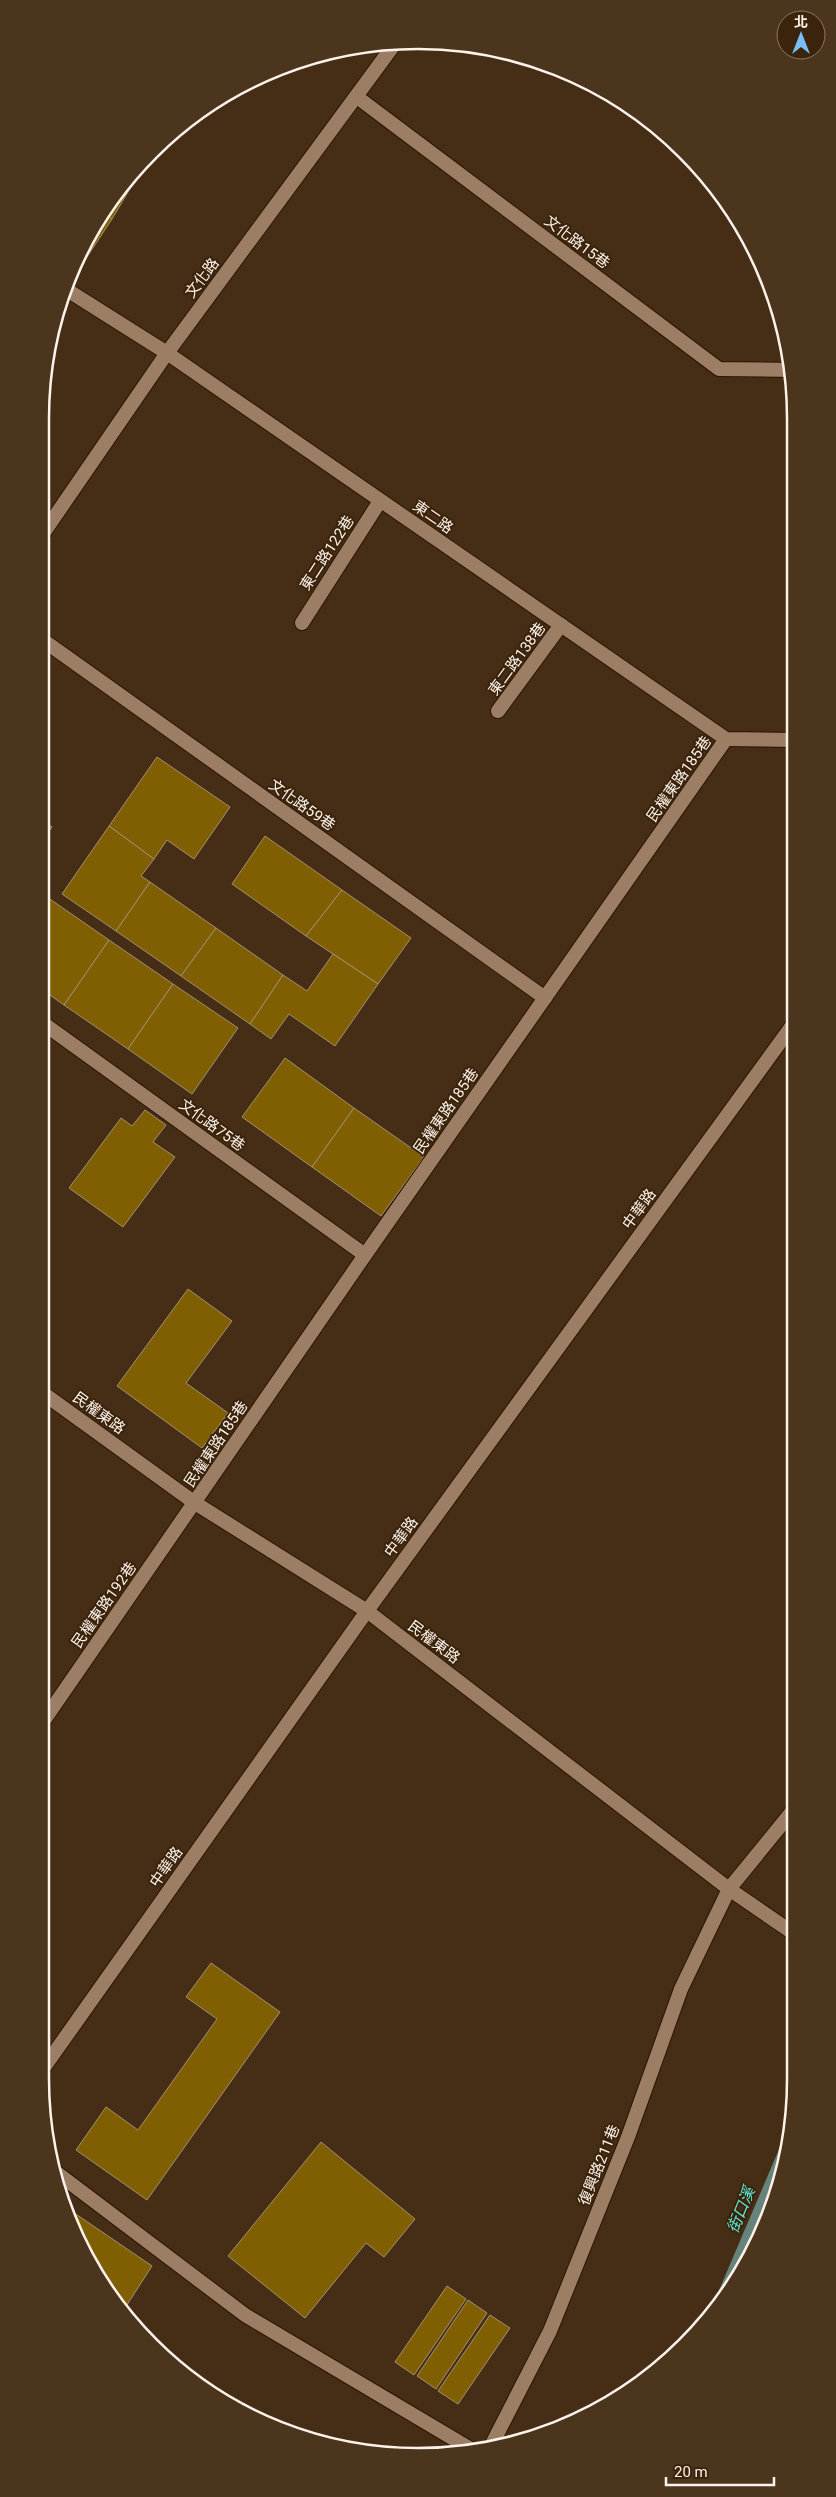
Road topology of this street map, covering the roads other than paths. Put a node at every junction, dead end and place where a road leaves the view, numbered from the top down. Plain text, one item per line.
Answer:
1 (390, 50) edge
2 (357, 97) junction
3 (71, 292) edge
4 (167, 353) junction
5 (784, 370) edge
6 (380, 501) junction
7 (49, 525) edge
8 (302, 623) dead end
9 (561, 625) junction
10 (49, 644) edge
11 (498, 711) dead end
12 (726, 739) junction
13 (787, 740) edge
14 (545, 998) junction
15 (49, 1027) edge
16 (787, 1033) edge
17 (365, 1255) junction
18 (49, 1397) edge
19 (195, 1502) junction
20 (367, 1611) junction
21 (49, 1713) edge
22 (787, 1819) edge
23 (730, 1889) junction
24 (787, 1929) edge
25 (49, 2061) edge
26 (61, 2176) edge
27 (494, 2440) edge
28 (464, 2445) edge

1 - 2 street, 文化路
2 - 4 street, 文化路
2 - 5 street, 文化路15巷
3 - 4 street, 東二路
4 - 6 street, 東二路
4 - 7 street, 文化路
6 - 8 street, 東二路122巷
6 - 9 street, 東二路
9 - 11 street, 東二路138巷
9 - 12 street, 東二路
10 - 14 street, 文化路59巷
12 - 13 street
12 - 14 street, 民權東路185巷
14 - 17 street, 民權東路185巷
15 - 17 street, 文化路75巷
16 - 20 street, 中華路
17 - 19 street, 民權東路185巷
18 - 19 street, 民權東路
19 - 20 street, 民權東路
19 - 21 street, 民權東路192巷
20 - 23 street, 民權東路
20 - 25 street, 中華路
22 - 23 street, 復興路211巷
23 - 24 street, 民權東路
23 - 27 street, 復興路211巷
26 - 28 street

